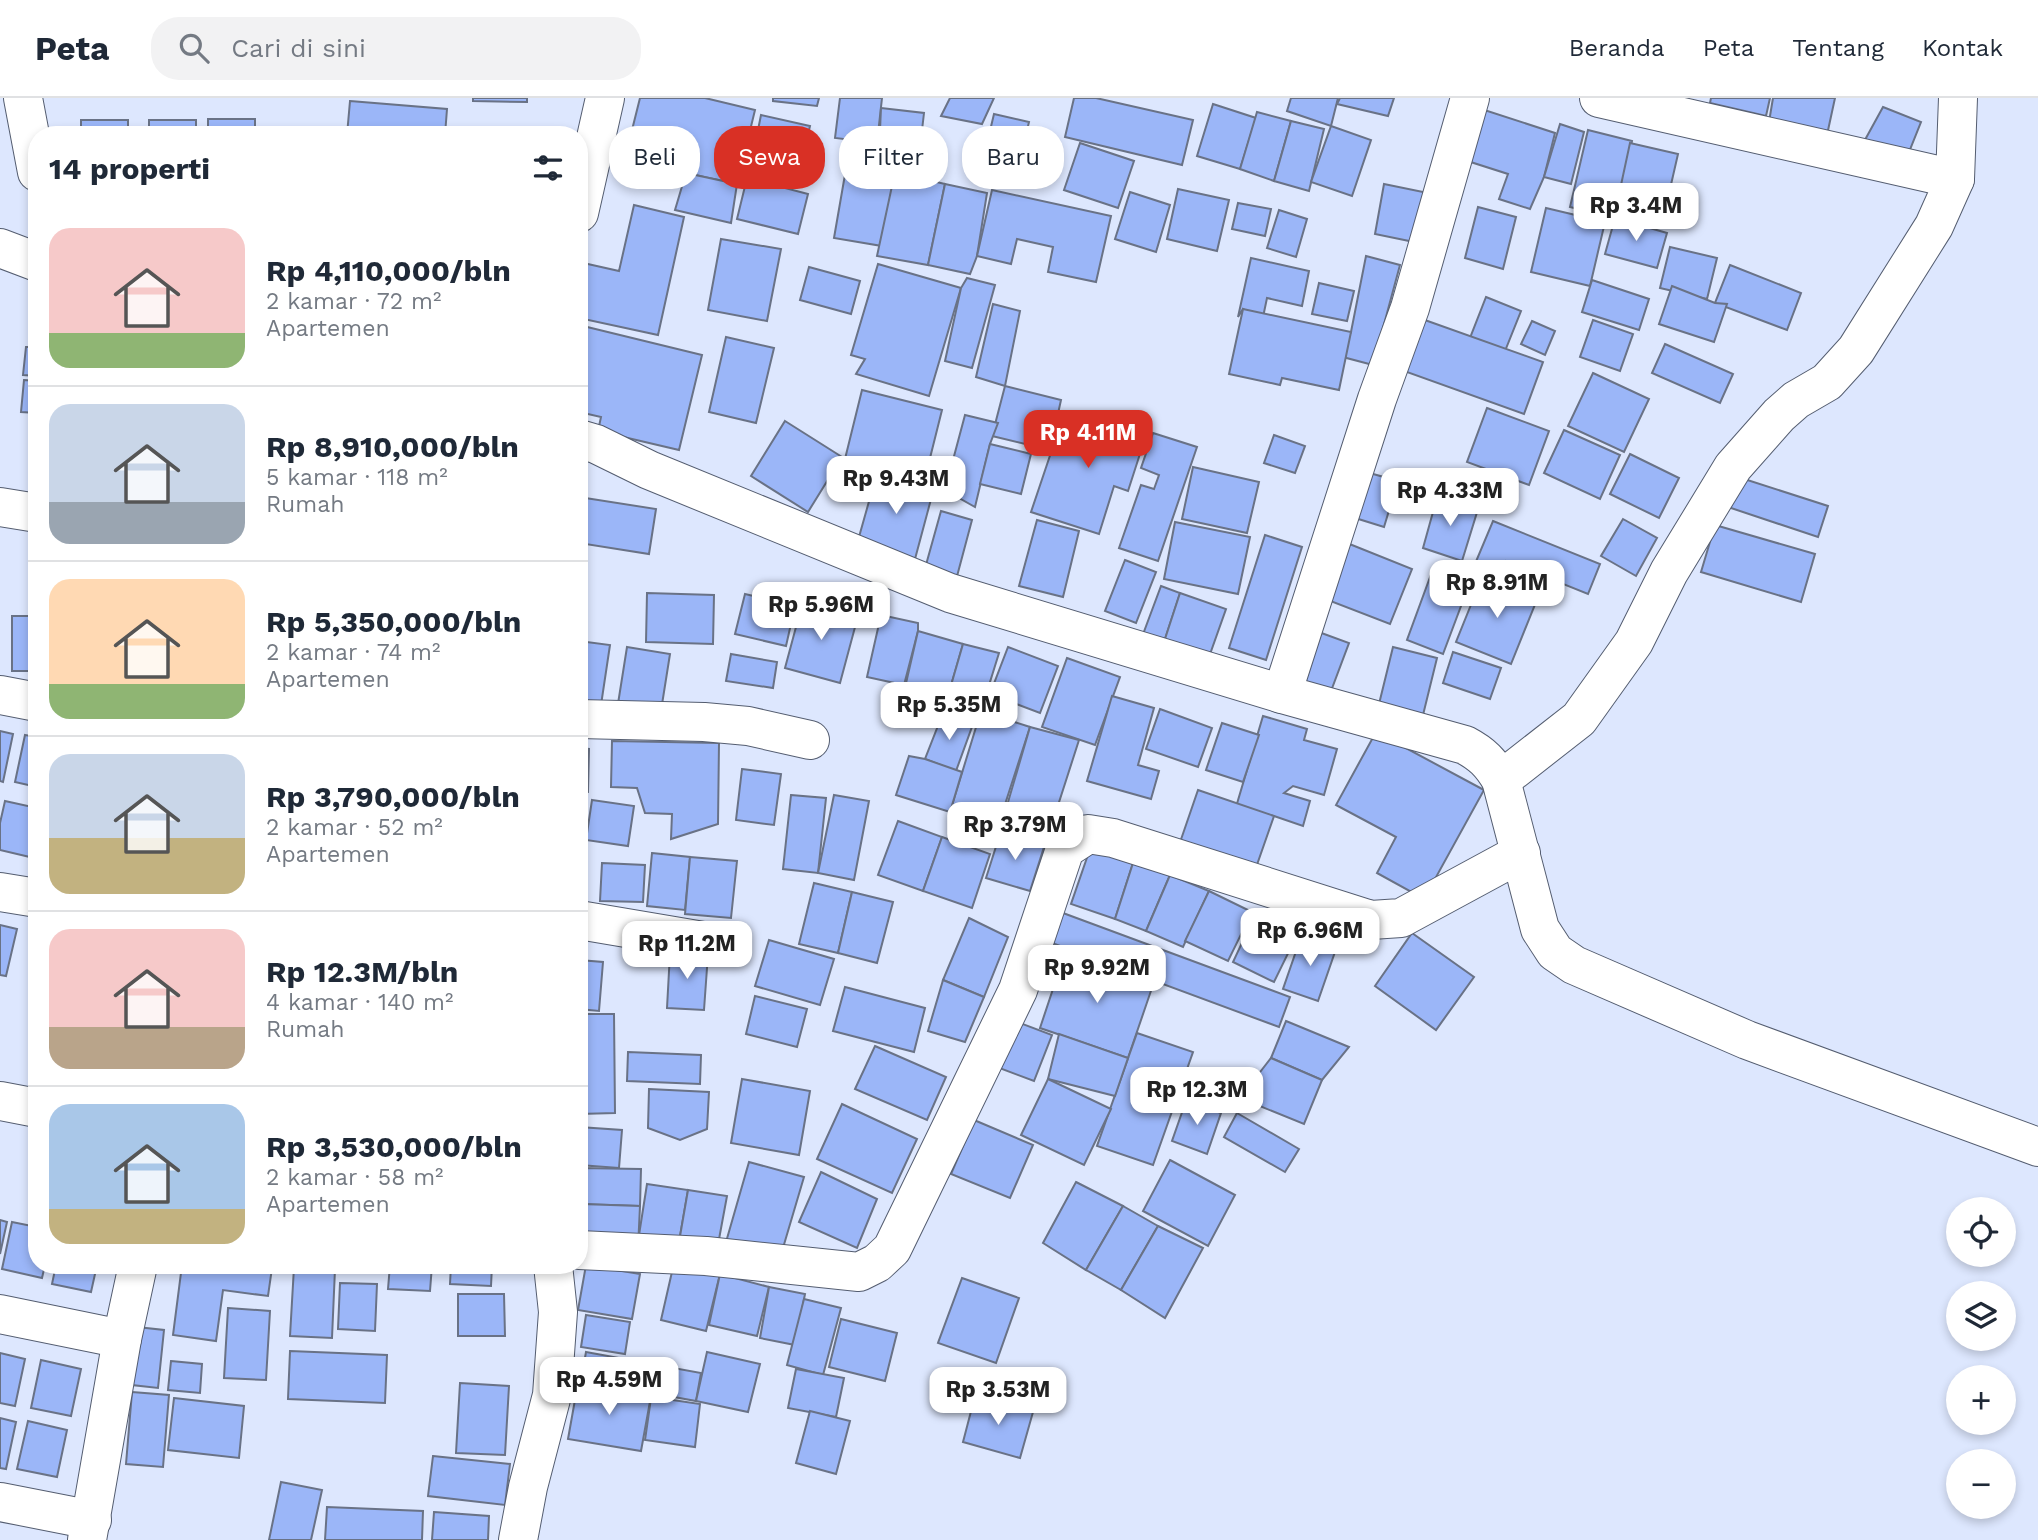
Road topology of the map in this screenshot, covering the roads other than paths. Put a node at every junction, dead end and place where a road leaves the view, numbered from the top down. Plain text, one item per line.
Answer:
1 (23, 98) edge
2 (605, 98) edge
3 (1470, 98) edge
4 (1599, 98) edge
5 (1958, 98) edge
6 (28, 126) edge
7 (588, 173) edge
8 (1955, 179) junction
9 (0, 248) edge
10 (28, 259) edge
11 (588, 442) edge
12 (0, 507) edge
13 (28, 512) edge
14 (1282, 694) junction
15 (0, 695) edge
16 (28, 700) edge
17 (588, 719) edge
18 (810, 740) dead end
19 (1501, 780) junction
20 (1521, 853) junction
21 (0, 892) edge
22 (28, 897) edge
23 (588, 922) edge
24 (715, 943) dead end
25 (0, 1101) edge
26 (28, 1106) edge
27 (2038, 1147) edge
28 (588, 1250) edge
29 (136, 1274) edge
30 (554, 1274) edge
31 (0, 1314) edge
32 (122, 1339) junction
33 (0, 1502) edge
34 (90, 1530) edge
35 (518, 1540) edge

1 - 6 street
2 - 7 street
3 - 14 street
4 - 8 street
5 - 8 street
8 - 19 street
9 - 10 street
11 - 14 street
12 - 13 street
14 - 19 street
15 - 16 street
17 - 18 street
19 - 20 street
20 - 27 street
20 - 28 street
21 - 22 street
23 - 24 street
25 - 26 street
29 - 32 street
30 - 35 street
31 - 32 street
32 - 34 street
33 - 34 street

